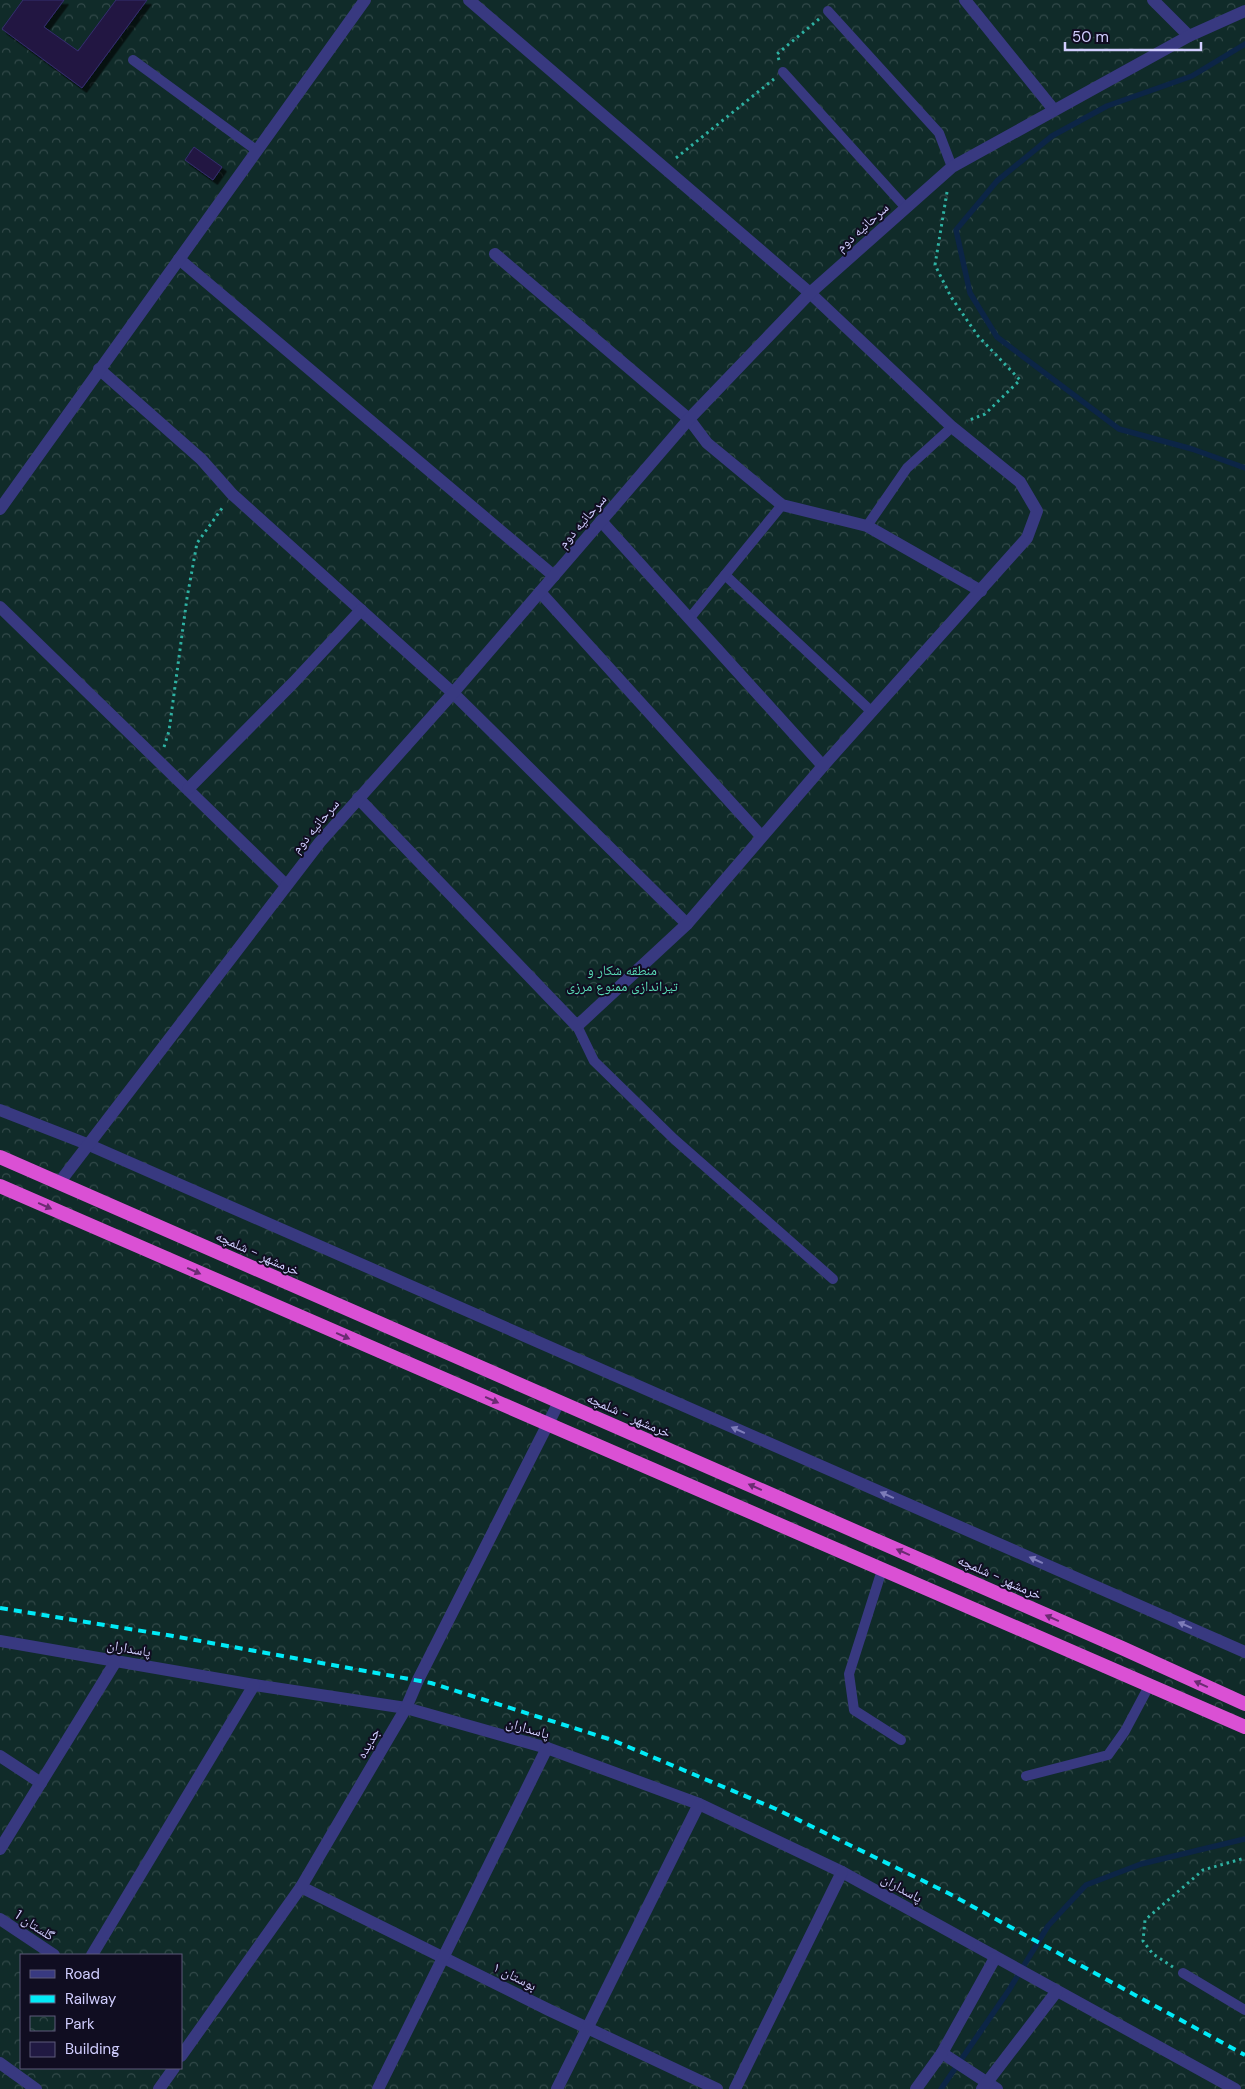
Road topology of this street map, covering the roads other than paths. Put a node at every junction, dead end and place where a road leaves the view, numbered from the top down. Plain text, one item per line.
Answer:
1 (365, 0) edge
2 (469, 0) edge
3 (965, 0) edge
4 (1153, 0) edge
5 (828, 11) road end
6 (1245, 11) edge
7 (1189, 36) junction
8 (132, 60) dead end
9 (783, 72) road end
10 (1054, 110) junction
11 (256, 150) junction
12 (952, 167) junction
13 (906, 208) junction
14 (495, 254) dead end
15 (178, 259) junction
16 (810, 293) junction
17 (99, 369) junction
18 (690, 419) junction
19 (952, 427) junction
20 (782, 505) junction
21 (0, 509) edge
22 (601, 521) junction
23 (867, 526) junction
24 (725, 575) junction
25 (554, 576) junction
26 (981, 591) junction
27 (540, 592) junction
28 (0, 607) edge
29 (361, 610) junction
30 (689, 618) junction
31 (453, 693) junction
32 (872, 712) junction
33 (823, 766) junction
34 (188, 789) junction
35 (358, 798) junction
36 (761, 836) junction
37 (286, 885) junction
38 (687, 924) junction
39 (577, 1026) junction
40 (0, 1110) edge
41 (86, 1144) junction
42 (0, 1157) edge
43 (59, 1183) junction
44 (0, 1186) edge
45 (833, 1279) dead end
46 (559, 1402) junction
47 (546, 1424) junction
48 (882, 1570) junction
49 (1, 1642) edge
50 (1245, 1652) edge
51 (116, 1661) junction
52 (254, 1685) junction
53 (1149, 1686) junction
54 (1245, 1704) edge
55 (406, 1708) junction
56 (1245, 1727) edge
57 (901, 1740) dead end
58 (546, 1748) junction
59 (0, 1756) edge
60 (1026, 1776) dead end
61 (40, 1783) junction
62 (699, 1804) junction
63 (0, 1849) edge
64 (842, 1872) junction
65 (301, 1888) junction
66 (0, 1919) edge
67 (52, 1954) edge
68 (93, 1954) edge
69 (444, 1956) junction
70 (995, 1958) junction
71 (1184, 1973) road end
72 (1057, 1991) junction
73 (1245, 2010) edge
74 (586, 2028) junction
75 (186, 2039) edge
76 (182, 2053) edge
77 (946, 2055) junction
78 (0, 2063) edge
79 (173, 2069) edge
80 (989, 2087) edge
81 (36, 2089) edge
82 (159, 2089) edge
83 (378, 2089) edge
84 (557, 2089) edge
85 (717, 2089) edge
86 (735, 2089) edge
87 (916, 2089) edge
88 (1235, 2089) edge

1 - 11 street
2 - 16 street
3 - 10 street
4 - 7 street
5 - 12 lane
6 - 7 street, سرحانیه دوم
7 - 10 street, سرحانیه دوم
8 - 11 lane
9 - 13 lane
10 - 12 street, سرحانیه دوم
11 - 15 street
12 - 13 street, سرحانیه دوم
13 - 16 street, سرحانیه دوم
14 - 18 street
15 - 17 street
15 - 25 street
16 - 18 street, سرحانیه دوم
16 - 19 street
17 - 21 street
17 - 29 street
18 - 20 street
18 - 22 street, سرحانیه دوم
19 - 23 lane
19 - 26 street
20 - 23 street
20 - 24 lane
22 - 25 street, سرحانیه دوم
22 - 30 street
23 - 26 street
24 - 30 lane
24 - 32 lane
25 - 27 street, سرحانیه دوم
26 - 32 street
27 - 31 street, سرحانیه دوم
27 - 36 street
28 - 34 street
29 - 31 street
29 - 34 street
30 - 33 street
31 - 35 street, سرحانیه دوم
31 - 38 street
32 - 33 street
33 - 36 street
34 - 37 street
35 - 37 street, سرحانیه دوم
35 - 39 street
36 - 38 street
37 - 41 street, سرحانیه دوم
38 - 39 street
39 - 45 lane
40 - 41 street
41 - 43 street, سرحانیه دوم
50 -> 41 street
42 - 43 highway, خرمشهر - شلمچه
43 - 46 highway, خرمشهر - شلمچه
44 -> 47 highway
46 - 47 street, جدیده
54 -> 46 highway, خرمشهر - شلمچه
47 - 48 highway
47 - 55 street, جدیده
48 - 53 highway
48 - 57 lane
49 - 51 street, پاسداران
51 - 52 street, پاسداران
51 - 61 street
52 - 55 street, پاسداران
52 - 68 street
53 - 56 highway
53 - 60 lane
55 - 58 street, پاسداران
55 - 65 street, جدیده
58 - 62 street, پاسداران
58 - 69 street
59 - 61 street
61 - 63 street
62 - 64 street, پاسداران
62 - 74 street
64 - 70 street, پاسداران
64 - 86 street
65 - 69 street, بوستان ۱
65 - 75 street, جدیده
66 - 67 street, گلستان 1
69 - 74 street, بوستان ۱
69 - 83 street
70 - 72 street, پاسداران
70 - 77 street
71 - 73 lane
72 - 80 street
72 - 88 street, پاسداران
74 - 84 street
74 - 85 street, بوستان ۱
75 - 76 street, جدیده
77 - 80 street
77 - 87 street
78 - 81 street
79 - 82 street

